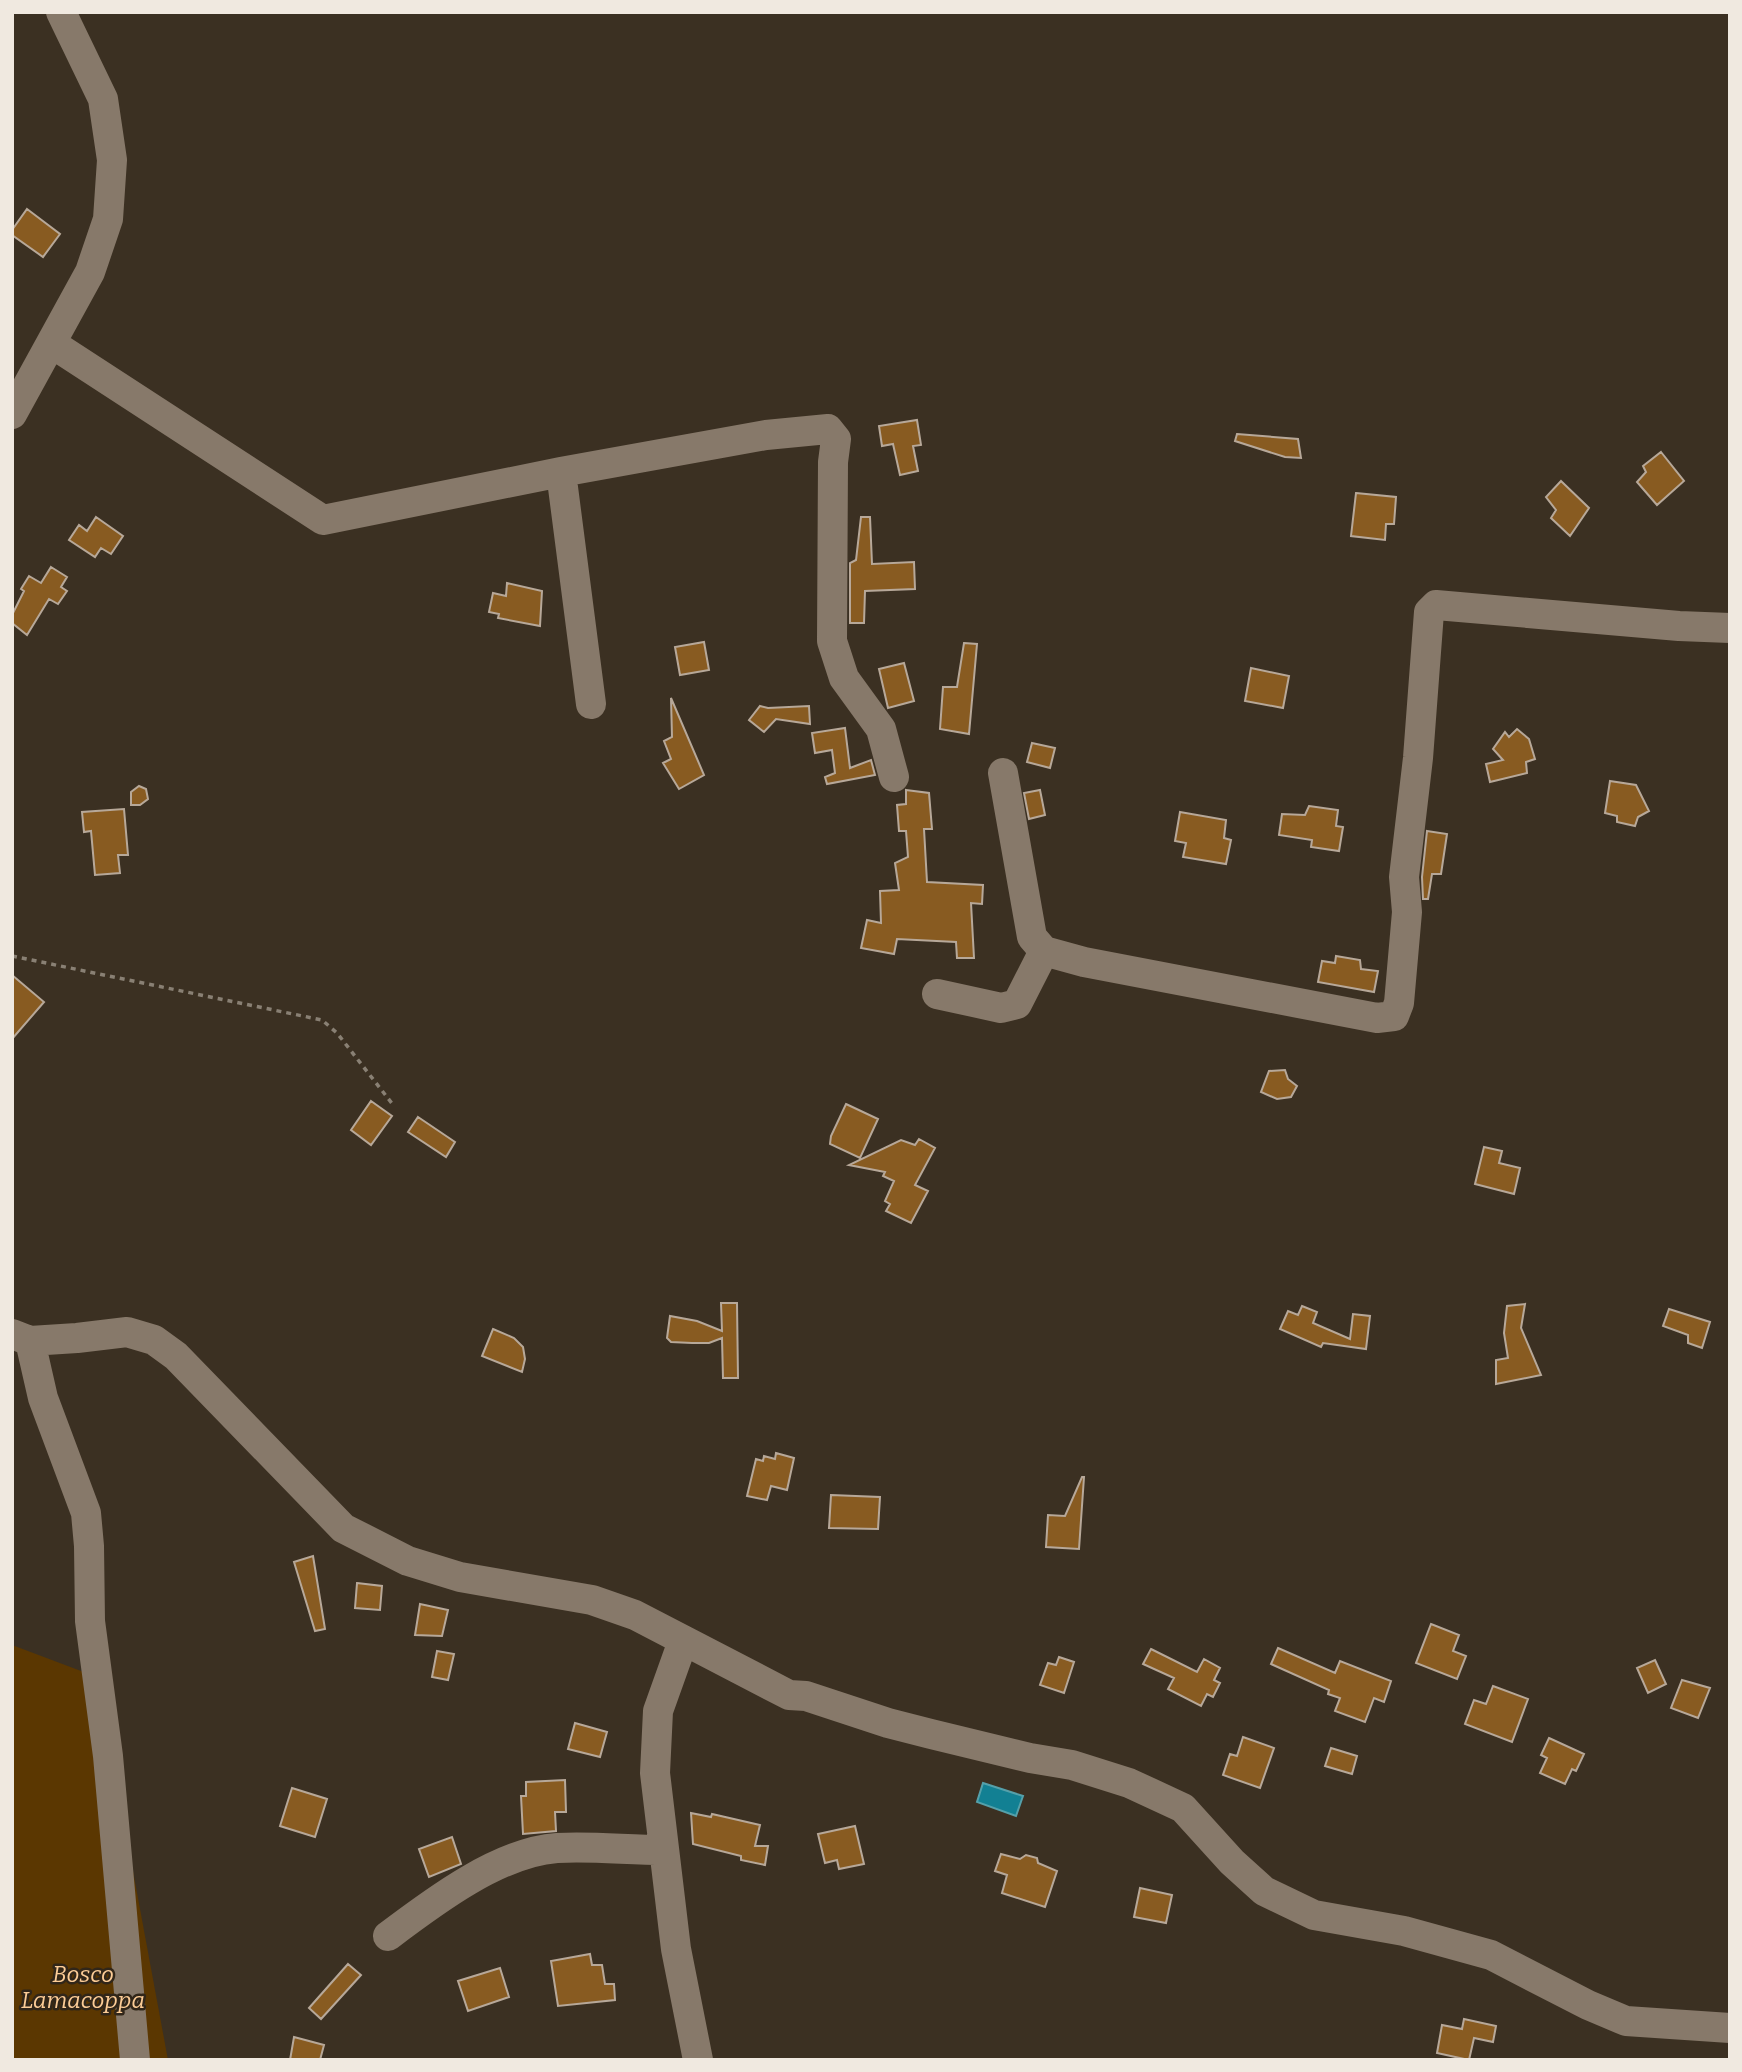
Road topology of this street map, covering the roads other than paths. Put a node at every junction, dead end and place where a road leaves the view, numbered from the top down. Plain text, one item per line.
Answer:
1 (61, 12) edge
2 (51, 343) junction
3 (12, 414) edge
4 (561, 472) junction
5 (1730, 628) edge
6 (591, 704) dead end
7 (1003, 773) dead end
8 (894, 777) dead end
9 (1044, 951) junction
10 (937, 994) dead end
11 (21, 1338) edge
12 (683, 1641) junction
13 (664, 1850) junction
14 (388, 1936) dead end
15 (1730, 2028) edge
16 (135, 2060) edge
17 (698, 2060) edge

1 - 2 street
2 - 3 street
2 - 4 street
4 - 6 street
4 - 8 street
5 - 9 street
7 - 9 street
9 - 10 street
11 - 12 street
11 - 16 street
12 - 13 street
12 - 15 street
13 - 14 street
13 - 17 street

